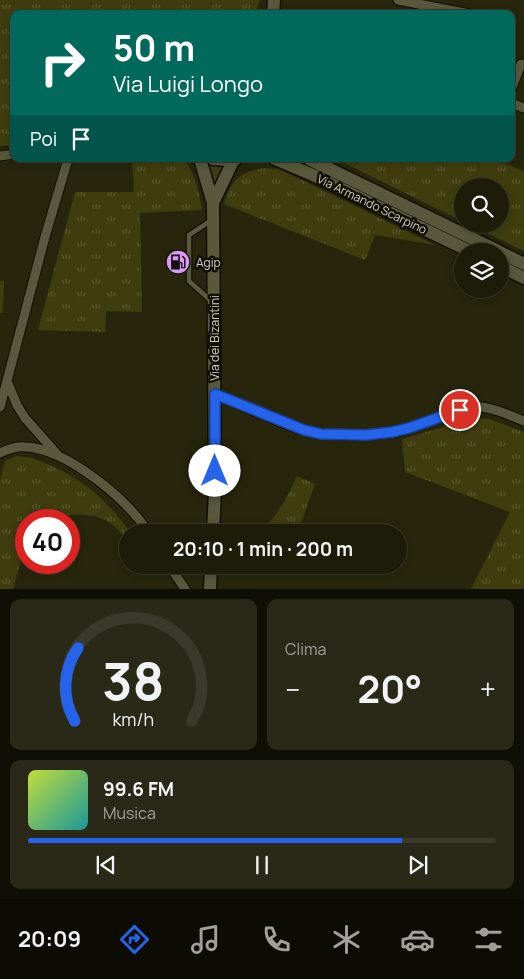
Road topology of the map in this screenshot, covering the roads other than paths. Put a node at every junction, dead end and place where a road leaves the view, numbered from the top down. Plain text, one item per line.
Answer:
1 (398, 0) edge
2 (449, 10) edge
3 (521, 64) dead end
4 (515, 80) edge
5 (67, 162) edge
6 (201, 162) edge
7 (234, 162) edge
8 (282, 162) edge
9 (315, 162) edge
10 (214, 203) junction
11 (213, 220) junction
12 (481, 243) edge
13 (454, 244) edge
14 (509, 257) edge
15 (524, 264) edge
16 (509, 270) edge
17 (524, 278) edge
18 (214, 303) junction
19 (7, 381) junction
20 (215, 394) junction
21 (0, 403) edge
22 (524, 421) edge
23 (0, 453) edge
24 (57, 454) junction
25 (143, 524) edge
26 (213, 524) edge
27 (175, 574) edge
28 (210, 574) edge
29 (184, 587) edge
30 (209, 589) edge

1 - 2 street
3 - 4 street
5 - 19 street
6 - 10 street, Via dei Bizantini
7 - 10 street, Via dei Bizantini
8 - 13 street, Via Armando Scarpino
9 - 12 street, Via Armando Scarpino
10 - 11 street, Via dei Bizantini
11 - 18 street, Via dei Bizantini
11 - 18 lane
14 - 15 street, Via Armando Scarpino
16 - 17 street
18 - 20 street, Via dei Bizantini
19 - 21 street
19 - 24 street
20 - 22 street
20 - 26 street, Via dei Bizantini
23 - 24 street
24 - 25 street
27 - 29 street
28 - 30 street

